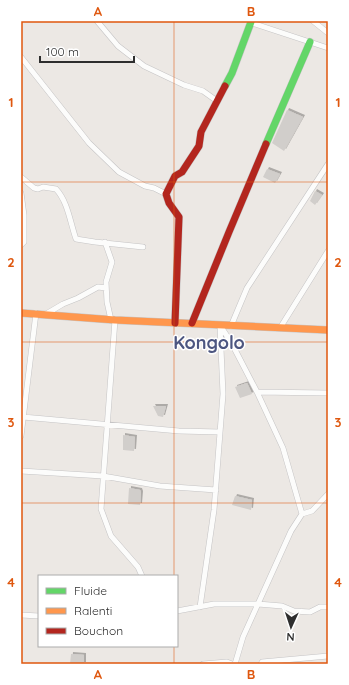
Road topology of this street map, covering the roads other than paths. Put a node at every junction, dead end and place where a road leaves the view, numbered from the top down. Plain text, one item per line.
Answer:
1 (97, 21) edge
2 (313, 21) edge
3 (249, 22) edge
4 (328, 32) edge
5 (310, 42) junction
6 (328, 48) edge
7 (21, 57) edge
8 (217, 100) junction
9 (328, 164) edge
10 (21, 177) edge
11 (21, 192) edge
12 (166, 194) junction
13 (105, 242) junction
14 (21, 245) edge
15 (143, 247) dead end
16 (328, 251) edge
17 (106, 288) junction
18 (21, 313) edge
19 (36, 313) junction
20 (46, 314) junction
21 (113, 320) junction
22 (175, 323) junction
23 (192, 324) junction
24 (220, 326) junction
25 (231, 326) junction
26 (280, 328) junction
27 (327, 329) edge
28 (257, 392) junction
29 (328, 393) edge
30 (23, 417) junction
31 (107, 424) junction
32 (220, 432) junction
33 (21, 436) edge
34 (21, 471) edge
35 (103, 476) junction
36 (216, 490) junction
37 (328, 494) edge
38 (302, 514) junction
39 (142, 575) edge
40 (258, 604) junction
41 (200, 607) junction
42 (328, 607) edge
43 (178, 611) edge
44 (21, 615) edge
45 (38, 616) edge
46 (328, 656) edge
47 (204, 664) edge
48 (232, 664) edge
49 (235, 664) edge
50 (262, 664) edge

1 - 8 street
2 - 4 street
3 - 5 street
3 - 8 street
5 - 6 street
5 - 23 street
7 - 12 street
8 - 12 street
9 - 25 street
10 - 13 street
11 - 14 street
12 - 22 street
13 - 15 street
13 - 17 street
16 - 26 street
17 - 20 street
17 - 21 street
18 - 19 street
19 - 20 street
19 - 30 street
20 - 21 street
21 - 22 street
21 - 31 street
22 - 23 street
23 - 24 street
24 - 25 street
24 - 28 street
24 - 32 street
25 - 26 street
26 - 27 street
28 - 29 street
28 - 38 street
30 - 31 street
30 - 33 street
31 - 32 street
31 - 35 street
32 - 36 street
34 - 35 street
35 - 36 street
35 - 39 street
36 - 41 street
37 - 38 street
38 - 40 street
40 - 41 street
40 - 42 street
40 - 49 street
41 - 43 street
44 - 45 street
46 - 50 street
47 - 48 street

